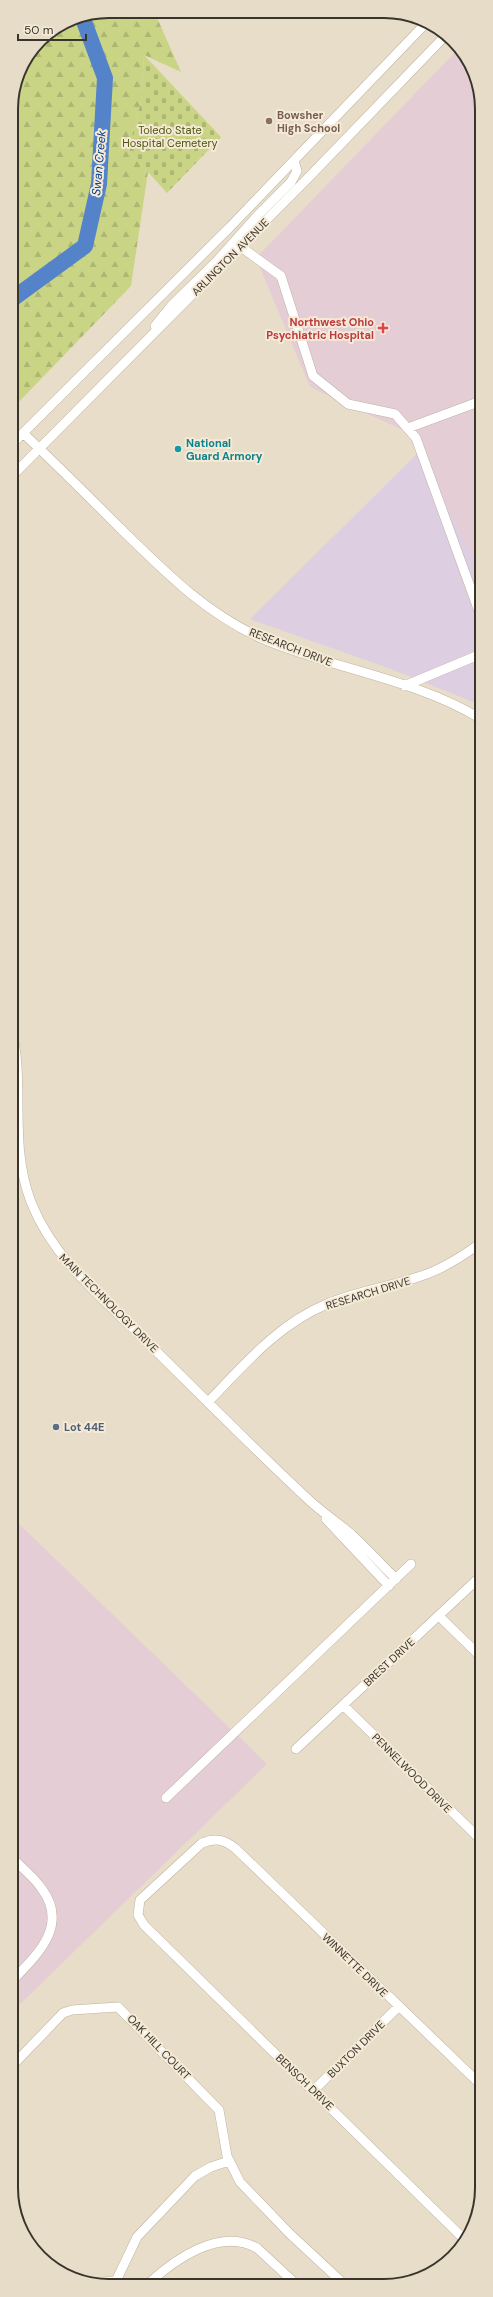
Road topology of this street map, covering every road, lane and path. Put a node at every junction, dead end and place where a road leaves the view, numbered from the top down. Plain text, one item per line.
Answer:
1 (423, 27) edge
2 (442, 39) edge
3 (294, 161) junction
4 (241, 247) junction
5 (129, 359) junction
6 (475, 403) edge
7 (408, 428) junction
8 (23, 432) junction
9 (18, 437) edge
10 (39, 448) junction
11 (18, 470) edge
12 (475, 600) edge
13 (475, 656) edge
14 (404, 686) junction
15 (475, 715) edge
16 (18, 1144) edge
17 (475, 1247) edge
18 (208, 1402) junction
19 (411, 1564) dead end
20 (393, 1582) junction
21 (475, 1582) edge
22 (439, 1616) junction
23 (475, 1651) edge
24 (343, 1704) junction
25 (296, 1749) dead end
26 (166, 1798) dead end
27 (475, 1834) edge
28 (18, 1864) edge
29 (144, 1925) joint
30 (18, 1974) edge
31 (398, 2007) junction
32 (18, 2060) edge
33 (475, 2079) edge
34 (313, 2091) junction
35 (229, 2161) junction
36 (461, 2236) edge
37 (119, 2279) edge
38 (155, 2279) edge
39 (291, 2279) edge
40 (338, 2279) edge

1 - 3 street, ARLINGTON AVENUE
2 - 4 street, ARLINGTON AVENUE
3 - 5 street
3 - 8 street, ARLINGTON AVENUE
4 - 5 street, ARLINGTON AVENUE
4 - 7 street
5 - 10 street, ARLINGTON AVENUE
6 - 7 street
7 - 12 street
8 - 9 street, ARLINGTON AVENUE
8 - 10 street, RESEARCH DRIVE
10 - 11 street, ARLINGTON AVENUE
10 - 14 street, RESEARCH DRIVE
13 - 14 street
14 - 15 street, RESEARCH DRIVE
16 - 18 street, MAIN TECHNOLOGY DRIVE
17 - 18 street, RESEARCH DRIVE
18 - 20 street, MAIN TECHNOLOGY DRIVE
19 - 20 street
20 - 26 street
21 - 22 street, BREST DRIVE
22 - 23 street
22 - 24 street, BREST DRIVE
24 - 25 street, BREST DRIVE
24 - 27 street, PENNELWOOD DRIVE
28 - 30 street
29 - 31 street, WINNETTE DRIVE
29 - 34 street, BENSCH DRIVE
31 - 33 street, WINNETTE DRIVE
31 - 34 street, BUXTON DRIVE
32 - 35 street, OAK HILL COURT
34 - 36 street, BENSCH DRIVE
35 - 37 street
35 - 40 street, OAK HILL COURT
38 - 39 street

